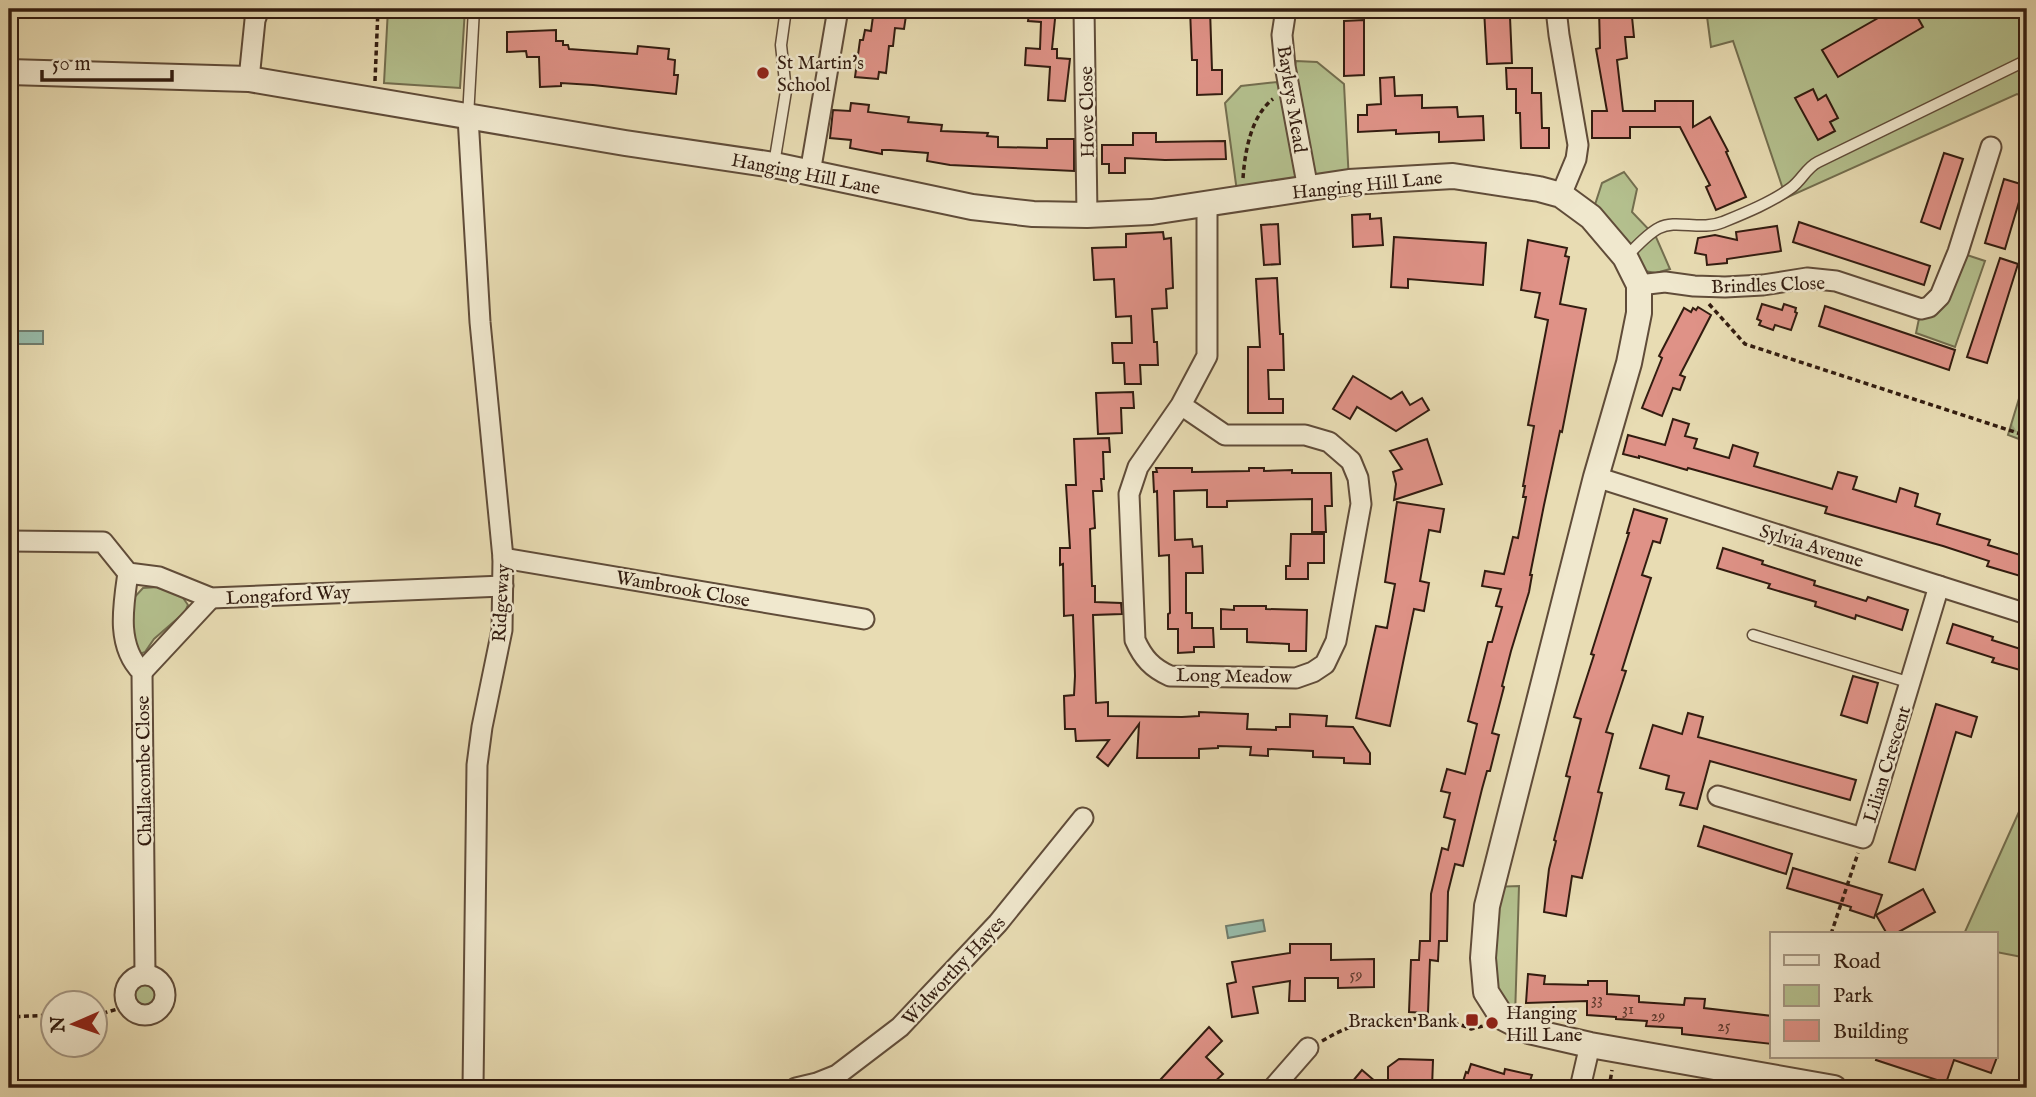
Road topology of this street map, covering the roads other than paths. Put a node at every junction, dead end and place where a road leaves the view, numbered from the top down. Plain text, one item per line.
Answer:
1 (259, 9) edge
2 (474, 9) edge
3 (786, 9) edge
4 (838, 9) edge
5 (1084, 9) edge
6 (1286, 9) edge
7 (1556, 9) edge
8 (2027, 60) edge
9 (9, 72) edge
10 (249, 79) junction
11 (468, 117) junction
12 (1991, 147) dead end
13 (774, 165) junction
14 (810, 173) junction
15 (1308, 189) junction
16 (1561, 195) junction
17 (1207, 204) junction
18 (1087, 215) junction
19 (1626, 257) junction
20 (1639, 285) junction
21 (1181, 405) junction
22 (1596, 477) junction
23 (9, 541) edge
24 (503, 558) junction
25 (128, 573) junction
26 (503, 586) junction
27 (1939, 586) junction
28 (211, 598) junction
29 (2027, 614) edge
30 (864, 619) dead end
31 (1753, 635) dead end
32 (142, 672) junction
33 (1911, 683) junction
34 (1718, 796) dead end
35 (1083, 818) dead end
36 (145, 974) junction
37 (1590, 1045) junction
38 (1308, 1048) road end
39 (473, 1088) edge
40 (796, 1088) edge
41 (1273, 1088) edge
42 (1580, 1088) edge
43 (1834, 1088) edge

1 - 10 street
2 - 11 lane
3 - 13 lane
4 - 14 street
5 - 18 street, Hove Close
6 - 15 street, Bayleys Mead
7 - 16 street
8 - 19 lane
9 - 10 street, Hanging Hill Lane
10 - 11 street, Hanging Hill Lane
11 - 13 street, Hanging Hill Lane
11 - 24 street, Ridgeway
12 - 20 street, Brindles Close
13 - 14 street, Hanging Hill Lane
14 - 18 street, Hanging Hill Lane
15 - 16 street, Hanging Hill Lane
15 - 17 street, Hanging Hill Lane
16 - 19 street, Hanging Hill Lane
17 - 18 street, Hanging Hill Lane
17 - 21 street, Long Meadow
19 - 20 street, Hanging Hill Lane
20 - 22 street, Hanging Hill Lane
21 - 21 street, Long Meadow
22 - 27 street, Sylvia Avenue
22 - 37 street, Hanging Hill Lane
23 - 25 street
24 - 26 street, Ridgeway
24 - 30 street, Wambrook Close
25 - 28 street, Longaford Way
25 - 32 street, Challacombe Close
26 - 28 street, Longaford Way
26 - 39 street, Ridgeway
27 - 29 street, Sylvia Avenue
27 - 33 street, Lilian Crescent
28 - 32 street
31 - 33 lane
32 - 36 street, Challacombe Close
33 - 34 street, Lilian Crescent
35 - 40 street, Widworthy Hayes
36 - 36 street
37 - 42 street
37 - 43 street
38 - 41 street

